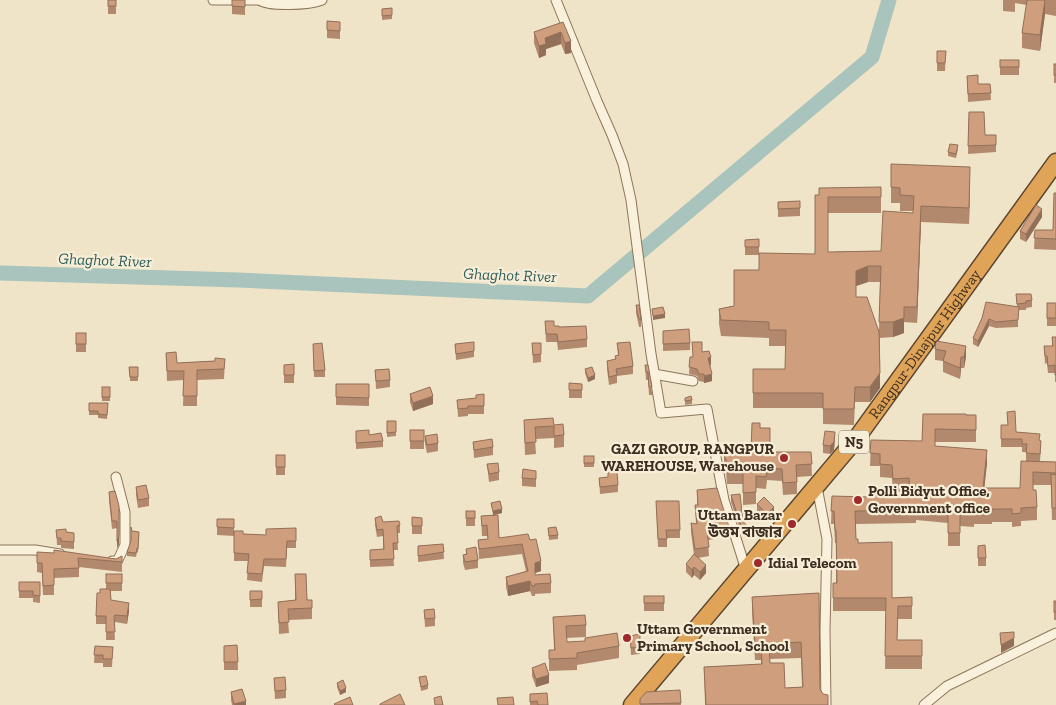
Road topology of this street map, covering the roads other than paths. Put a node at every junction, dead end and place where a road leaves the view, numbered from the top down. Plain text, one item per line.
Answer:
1 (213, 0) edge
2 (259, 0) edge
3 (322, 0) edge
4 (556, 0) edge
5 (1056, 162) edge
6 (654, 374) junction
7 (693, 381) dead end
8 (116, 477) dead end
9 (816, 487) junction
10 (0, 550) edge
11 (71, 555) edge
12 (99, 559) edge
13 (746, 571) junction
14 (1056, 633) edge
15 (632, 705) edge
16 (826, 705) edge
17 (924, 705) edge

1 - 2 street
2 - 3 street
4 - 6 street
5 - 9 highway, Rangpur-Dinajpur Highway / N5
6 - 7 street
6 - 13 street
8 - 12 street
9 - 13 highway, Rangpur-Dinajpur Highway / N5
9 - 16 street
10 - 11 street
13 - 15 highway, Rangpur-Dinajpur Highway / N5
14 - 17 street

